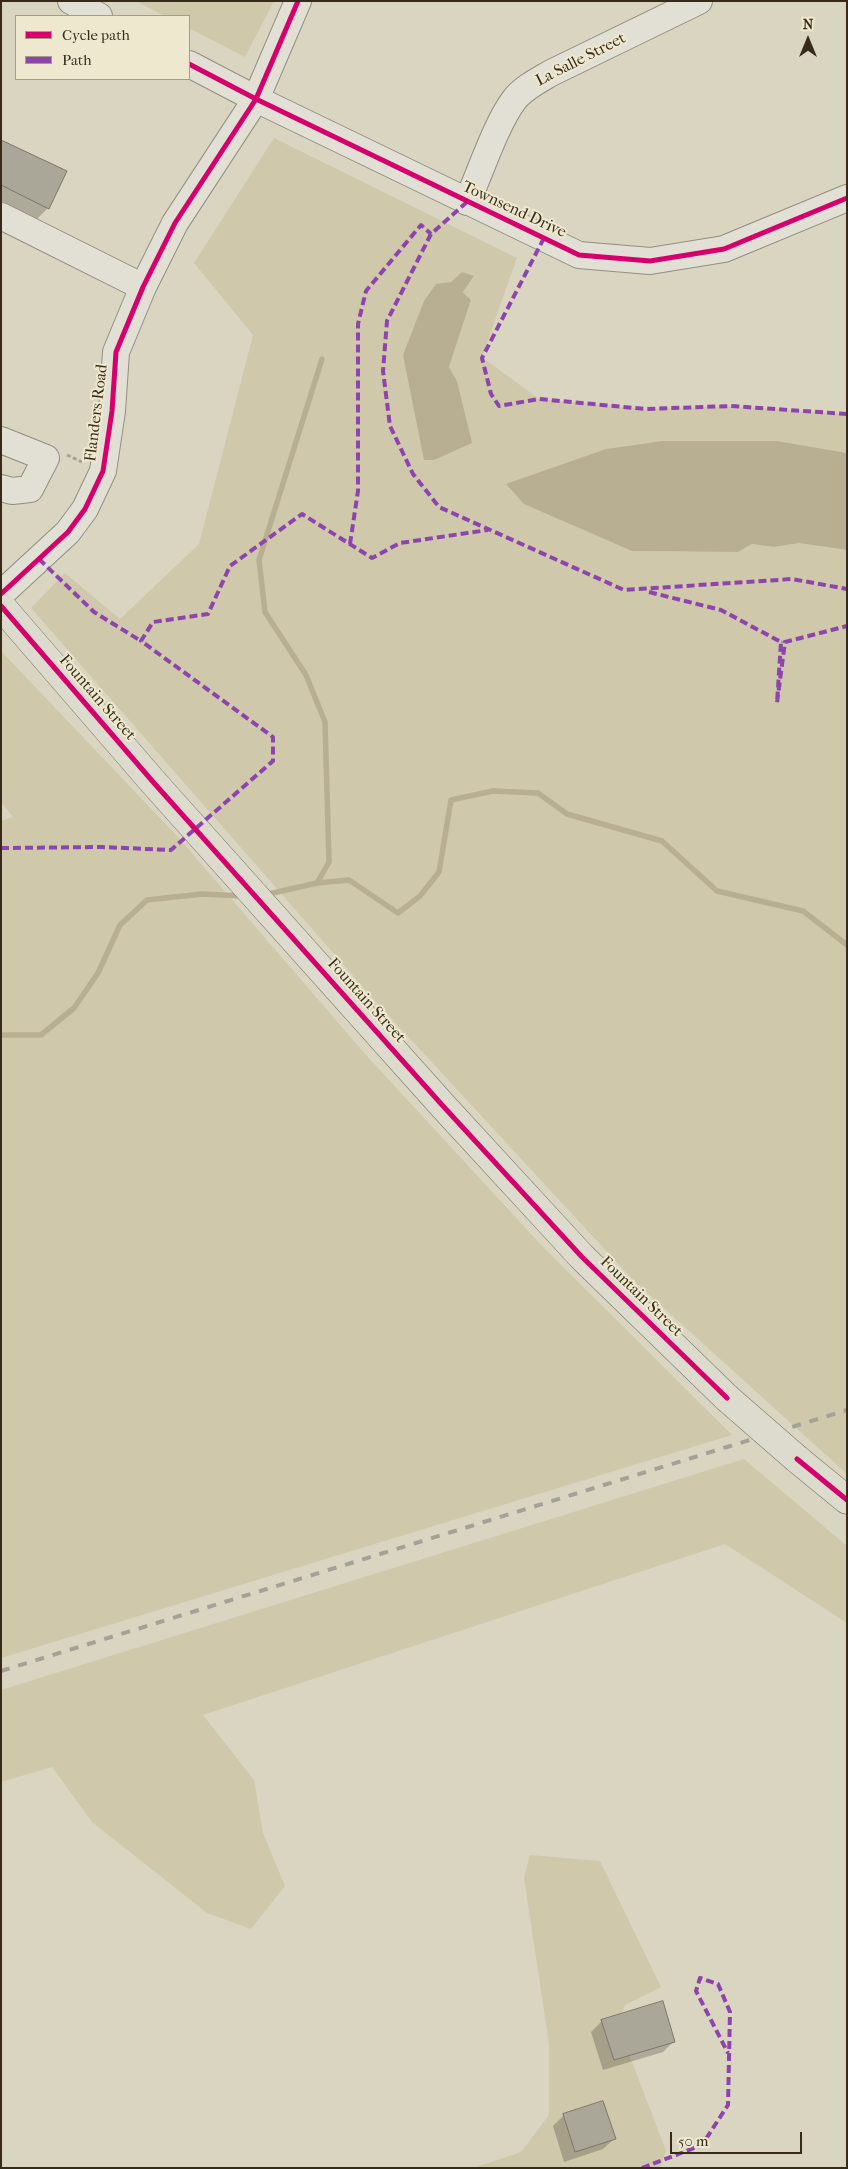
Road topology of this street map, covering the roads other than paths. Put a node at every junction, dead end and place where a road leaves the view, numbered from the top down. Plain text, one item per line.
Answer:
1 (70, 1) edge
2 (298, 1) edge
3 (699, 1) edge
4 (97, 15) edge
5 (190, 65) edge
6 (256, 99) junction
7 (847, 198) edge
8 (467, 202) junction
9 (1, 216) edge
10 (143, 287) junction
11 (2, 442) edge
12 (1, 488) edge
13 (1, 594) edge
14 (1, 606) edge
15 (847, 1500) edge

1 - 4 street
2 - 6 street, Flanders Road
3 - 8 street, La Salle Street
5 - 6 street, Townsend Drive
6 - 8 street, Townsend Drive
6 - 10 street, Flanders Road
7 - 8 street, Townsend Drive
9 - 10 street
10 - 13 street, Flanders Road
11 - 12 street
14 - 15 main road, Fountain Street, bridge

